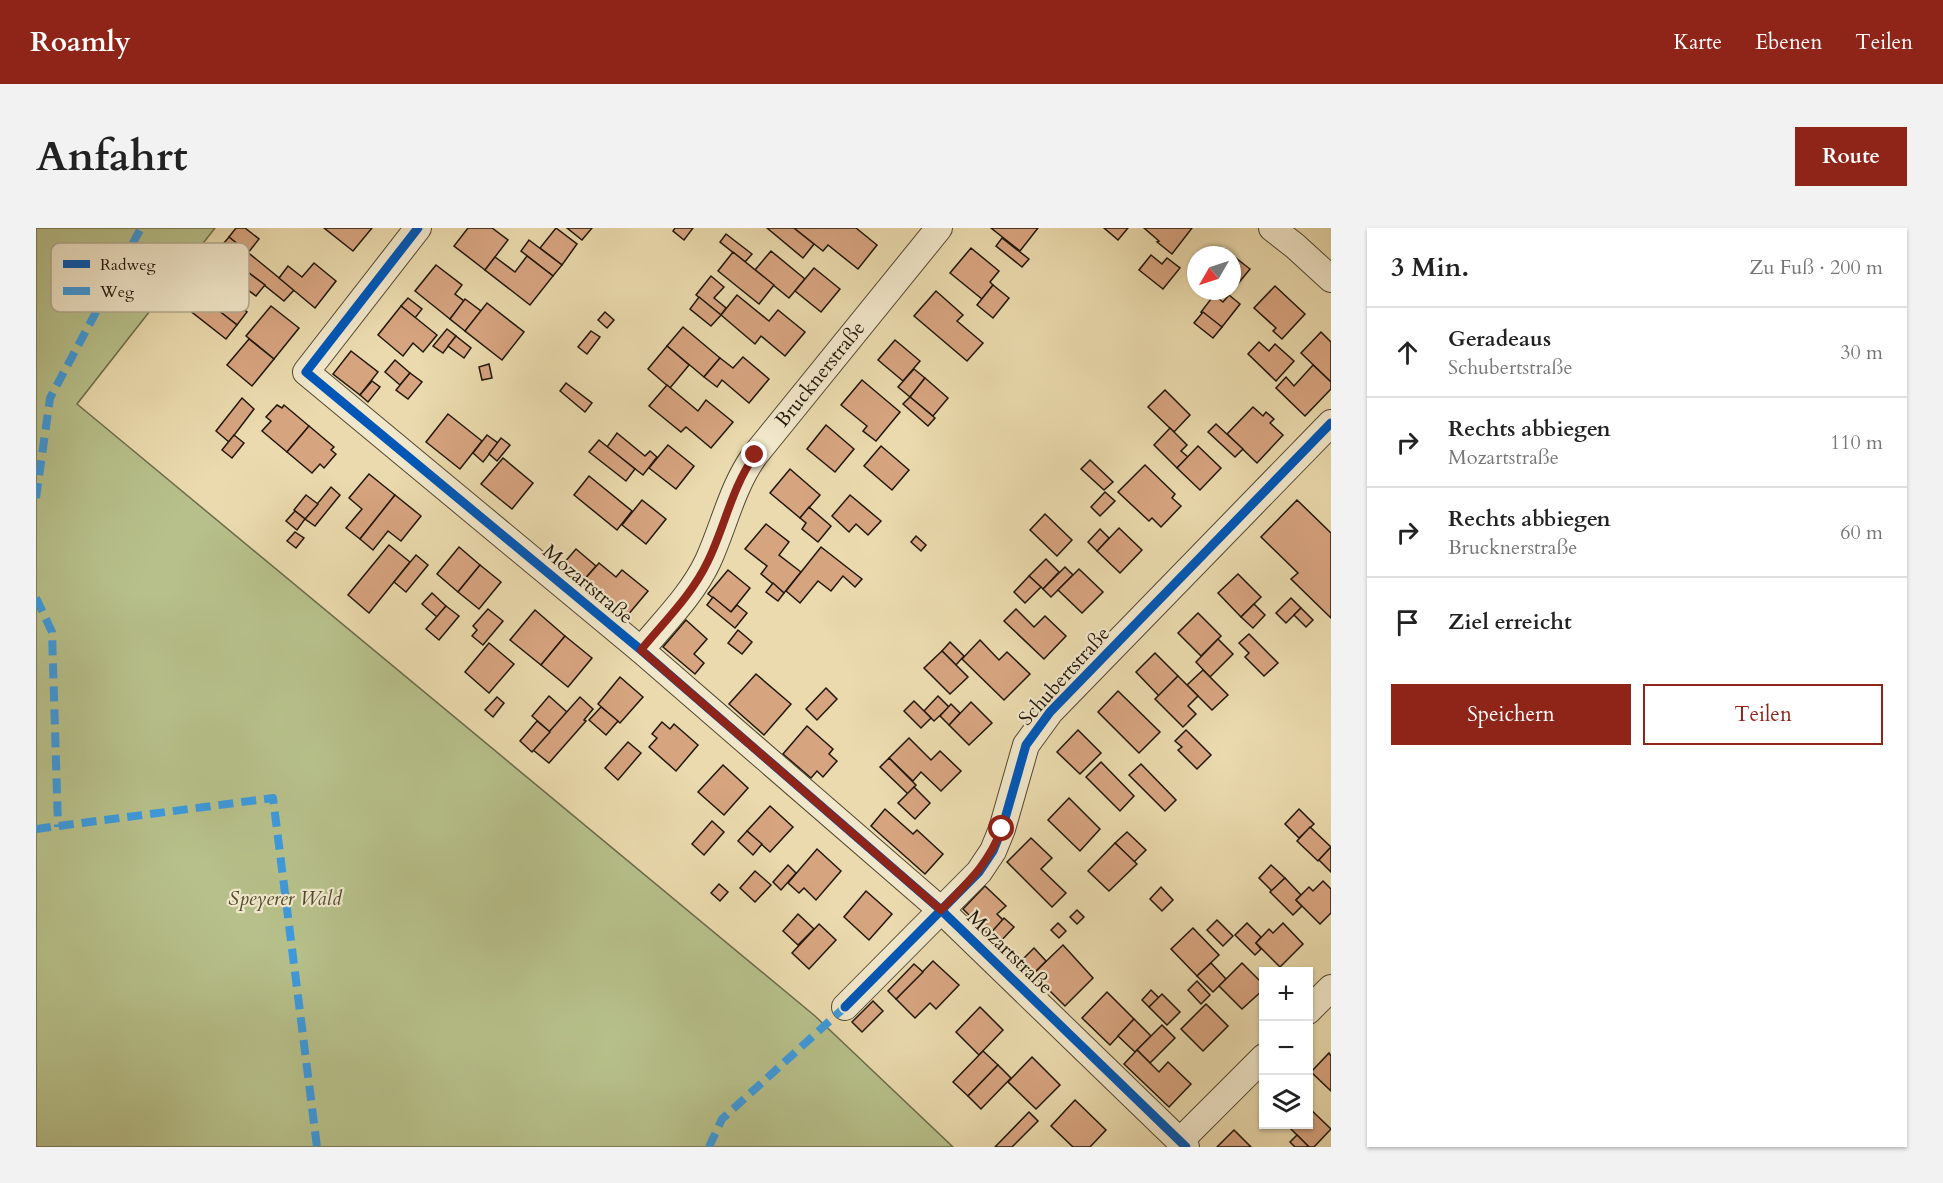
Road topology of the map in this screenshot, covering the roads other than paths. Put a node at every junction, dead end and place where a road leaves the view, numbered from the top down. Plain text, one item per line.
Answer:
1 (418, 228) edge
2 (939, 228) edge
3 (1272, 228) edge
4 (1331, 279) edge
5 (1331, 423) edge
6 (641, 650) junction
7 (941, 910) junction
8 (1331, 988) edge
9 (1313, 1006) edge
10 (845, 1007) dead end
11 (1259, 1061) edge
12 (1183, 1144) edge

1 - 6 street, Mozartstraße
2 - 6 street, Brucknerstraße
3 - 4 street
5 - 7 street, Schubertstraße
6 - 7 street, Mozartstraße
7 - 10 street, Schubertstraße
7 - 12 street, Mozartstraße
8 - 9 street
11 - 12 street

